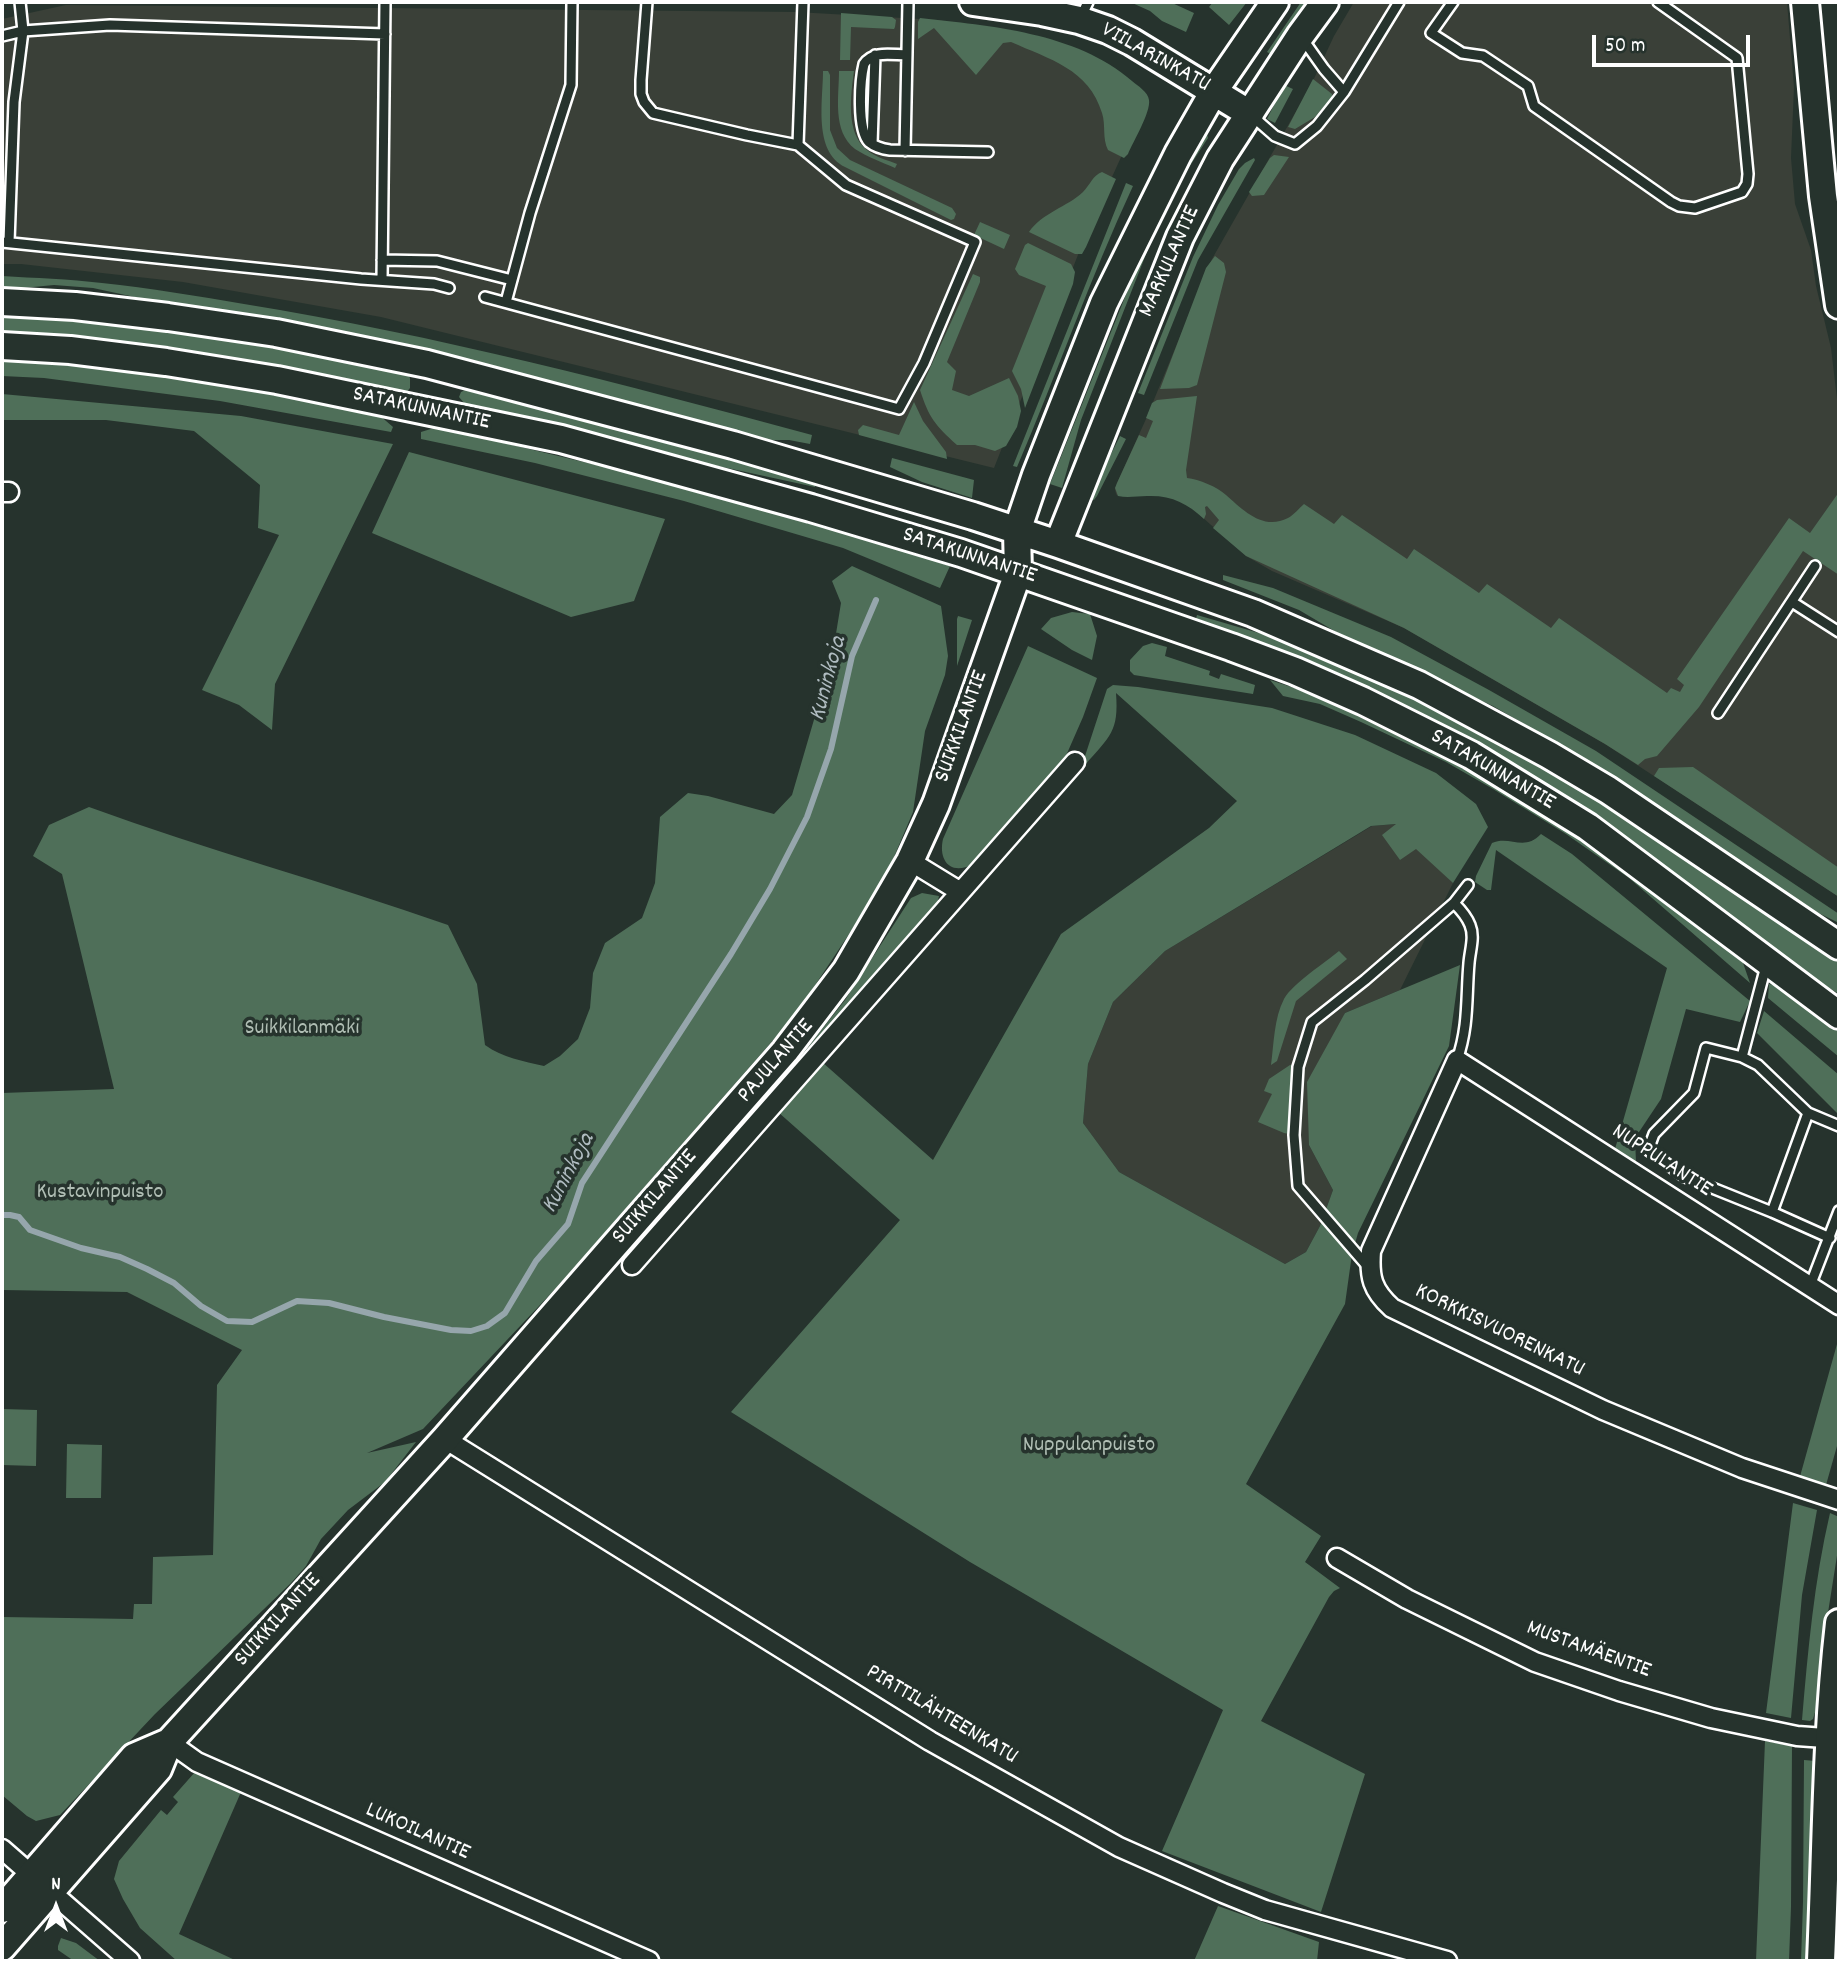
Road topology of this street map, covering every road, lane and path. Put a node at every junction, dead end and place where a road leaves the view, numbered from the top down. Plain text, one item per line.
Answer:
1 (20, 2) edge
2 (385, 2) edge
3 (572, 2) edge
4 (647, 2) edge
5 (803, 2) edge
6 (908, 2) edge
7 (973, 2) edge
8 (1275, 2) edge
9 (1325, 2) edge
10 (1399, 2) edge
11 (1453, 2) edge
12 (1658, 2) edge
13 (1805, 2) edge
14 (1084, 11) edge
15 (23, 31) junction
16 (385, 34) junction
17 (2, 36) edge
18 (1300, 36) junction
19 (907, 55) junction
20 (1214, 91) junction
21 (1343, 92) junction
22 (1250, 114) junction
23 (798, 145) junction
24 (905, 151) junction
25 (988, 152) dead end
26 (6, 242) edge
27 (382, 260) junction
28 (382, 279) junction
29 (512, 280) junction
30 (449, 288) dead end
31 (485, 297) dead end
32 (2, 302) edge
33 (506, 302) junction
34 (1839, 305) edge
35 (2, 346) edge
36 (1017, 531) junction
37 (1058, 544) junction
38 (1815, 566) dead end
39 (1018, 573) junction
40 (1792, 602) junction
41 (1839, 632) edge
42 (1718, 713) dead end
43 (1075, 762) dead end
44 (910, 861) junction
45 (1468, 885) dead end
46 (959, 891) junction
47 (1454, 903) junction
48 (1839, 946) edge
49 (1767, 961) junction
50 (1839, 1015) edge
51 (1742, 1057) junction
52 (1457, 1060) junction
53 (1808, 1113) junction
54 (1839, 1126) edge
55 (1839, 1211) edge
56 (1772, 1212) junction
57 (1830, 1238) junction
58 (622, 1256) junction
59 (1370, 1269) junction
60 (1810, 1286) junction
61 (1839, 1305) edge
62 (445, 1438) junction
63 (1839, 1500) edge
64 (1337, 1558) dead end
65 (1839, 1623) edge
66 (1835, 1738) edge
67 (169, 1742) junction
68 (2, 1849) edge
69 (41, 1883) junction
70 (2, 1909) edge
71 (2, 1947) edge
72 (130, 1961) edge
73 (649, 1961) edge
74 (1447, 1961) edge
75 (1821, 1961) edge

1 - 15 lane
2 - 16 lane
3 - 29 lane
4 - 23 lane
5 - 23 lane
6 - 19 lane
7 - 14 main road, VIILARINKATU
8 - 20 main road, MARKULANTIE
9 - 18 main road, MARKULANTIE
10 - 21 lane
11 - 12 lane
13 - 34 main road
14 - 20 main road, VIILARINKATU
15 - 16 lane
15 - 17 lane
15 - 26 lane
16 - 27 lane
18 - 21 lane
18 - 22 main road, MARKULANTIE
19 - 24 lane
19 - 24 lane
20 - 22 main road, VIILARINKATU
20 - 36 main road, MARKULANTIE
21 - 22 lane
22 - 37 main road, MARKULANTIE
23 - 33 lane
24 - 25 lane
26 - 28 lane
27 - 28 lane
27 - 29 lane
28 - 30 lane
29 - 33 lane
31 - 33 lane
32 - 36 main road, SATAKUNNANTIE
35 - 39 main road, SATAKUNNANTIE
36 - 37 main road, SATAKUNNANTIE
36 - 39 main road
37 - 39 main road
37 - 48 main road, SATAKUNNANTIE
38 - 40 lane
39 - 44 main road, SUIKKILANTIE
39 - 49 main road, SATAKUNNANTIE
40 - 41 lane
40 - 42 lane
43 - 46 street, PAJULANTIE
44 - 46 street
44 - 58 main road, SUIKKILANTIE
45 - 47 lane
46 - 58 street, PAJULANTIE
47 - 52 lane
47 - 59 lane
49 - 50 main road, SATAKUNNANTIE
49 - 51 lane
51 - 53 lane
51 - 56 lane
52 - 59 street
52 - 60 street, NUPPULANTIE
53 - 54 lane
53 - 56 lane
55 - 57 lane
56 - 57 lane
57 - 60 lane
58 - 62 main road, SUIKKILANTIE
59 - 63 street, KORKKISVUORENKATU
60 - 61 street, NUPPULANTIE
62 - 67 main road, SUIKKILANTIE
62 - 74 street, PIRTTILÄHTEENKATU
64 - 66 street, MUSTAMÄENTIE
65 - 66 main road
66 - 75 main road
67 - 69 main road, SUIKKILANTIE
67 - 73 street, LUKOILANTIE
68 - 69 street
69 - 70 main road, SUIKKILANTIE
69 - 71 main road, SUIKKILANTIE
69 - 72 street

